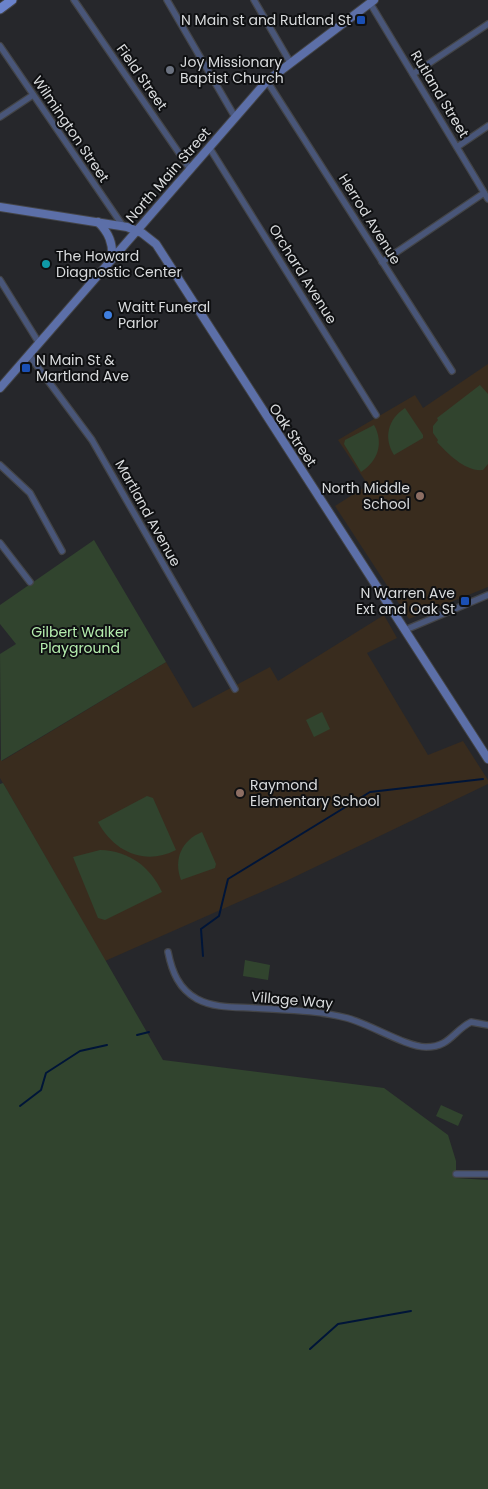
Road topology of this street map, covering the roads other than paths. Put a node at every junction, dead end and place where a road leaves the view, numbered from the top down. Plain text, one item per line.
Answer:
1 (12, 0) edge
2 (74, 0) edge
3 (167, 0) edge
4 (254, 0) edge
5 (372, 1) edge
6 (0, 9) edge
7 (488, 24) edge
8 (0, 46) edge
9 (290, 62) junction
10 (413, 74) junction
11 (267, 81) junction
12 (32, 94) junction
13 (235, 116) junction
14 (0, 117) edge
15 (488, 126) edge
16 (209, 147) junction
17 (457, 147) junction
18 (190, 169) junction
19 (484, 193) junction
20 (488, 199) edge
21 (0, 208) edge
22 (98, 222) junction
23 (123, 226) junction
24 (138, 230) junction
25 (112, 258) junction
26 (382, 262) junction
27 (0, 280) edge
28 (39, 343) junction
29 (29, 355) junction
30 (452, 371) dead end
31 (0, 388) edge
32 (376, 415) dead end
33 (0, 466) edge
34 (0, 543) edge
35 (62, 551) dead end
36 (30, 582) dead end
37 (488, 595) edge
38 (405, 630) junction
39 (235, 689) dead end
40 (488, 759) edge
41 (168, 952) dead end
42 (488, 1025) edge
43 (456, 1174) dead end
44 (488, 1174) edge

1 - 6 main road
2 - 18 street, Field Street
3 - 13 street
4 - 9 street
5 - 9 main road, North Main Street
5 - 10 street, Rutland Street
7 - 10 street
8 - 12 street, Wilmington Street
9 - 11 main road, North Main Street
10 - 17 street, Rutland Street
11 - 13 main road, North Main Street
11 - 26 street, Herrod Avenue
12 - 14 street
12 - 23 street, Wilmington Street
13 - 16 main road, North Main Street
15 - 17 street
16 - 18 main road, North Main Street
16 - 32 street, Orchard Avenue
17 - 19 street, Rutland Street
18 - 24 main road, North Main Street
19 - 20 street, Rutland Street
19 - 26 street
21 - 22 main road
22 - 23 main road
22 - 25 main road
23 - 24 main road
24 - 25 main road, North Main Street
24 - 38 main road, Oak Street
25 - 28 main road, North Main Street
26 - 30 street, Herrod Avenue
27 - 28 street
28 - 29 main road, North Main Street
29 - 31 main road, North Main Street
29 - 39 street, Martland Avenue
33 - 35 street
34 - 36 street
37 - 38 street
38 - 40 main road, Oak Street
41 - 42 street, Village Way
43 - 44 street

